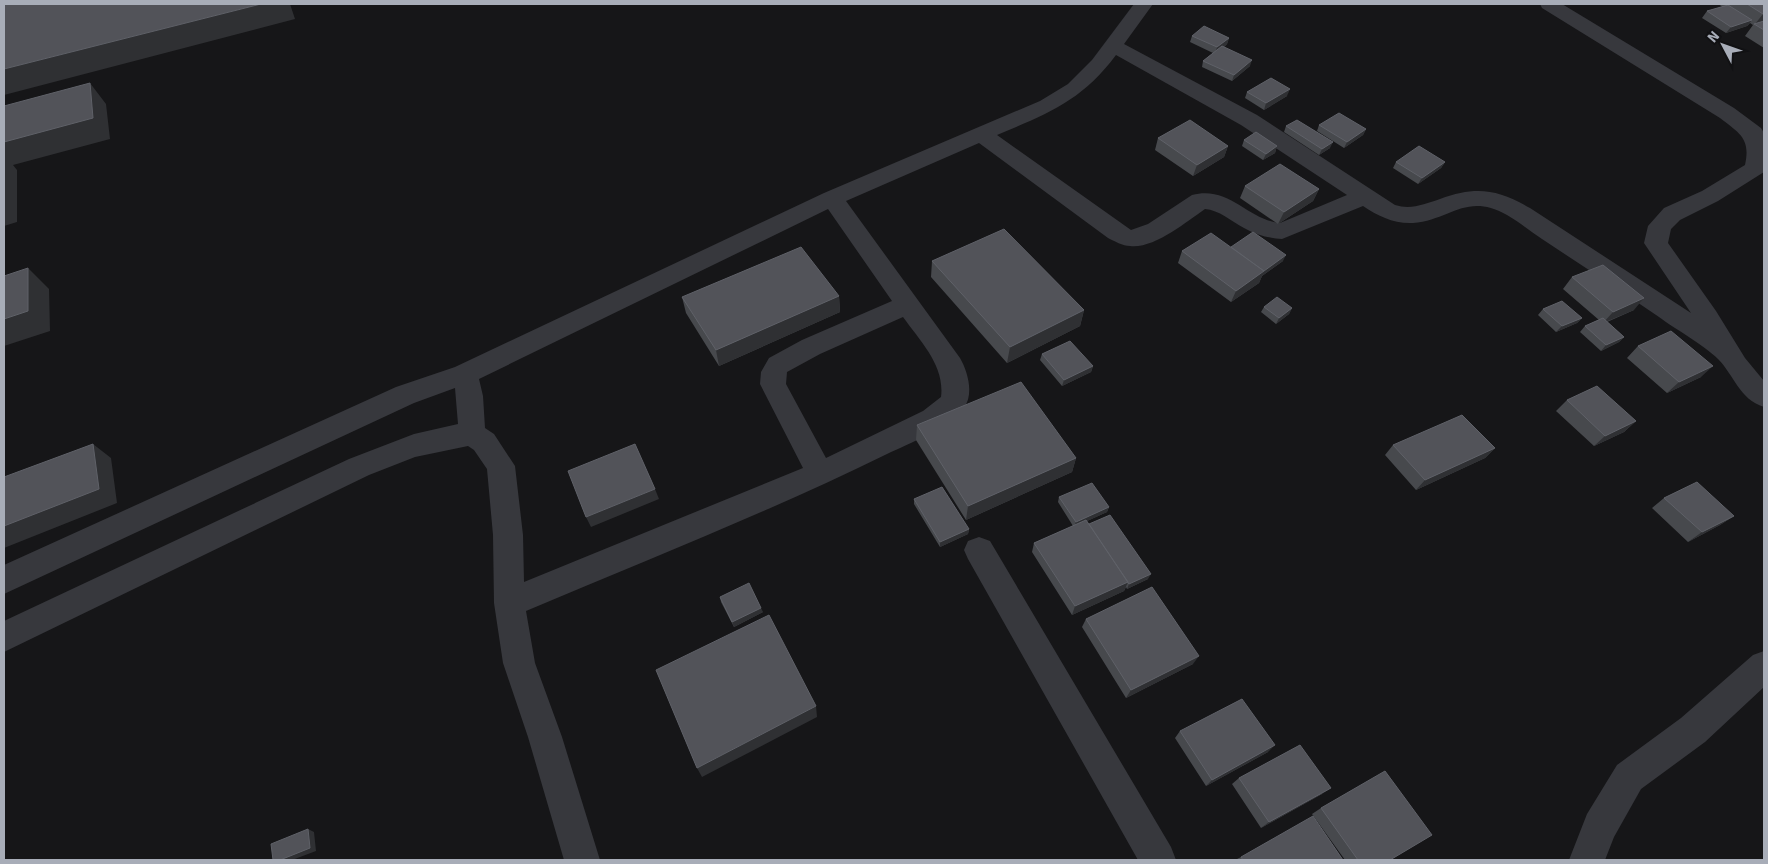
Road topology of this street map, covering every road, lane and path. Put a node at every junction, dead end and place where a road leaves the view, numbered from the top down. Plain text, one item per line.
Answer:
1 (1144, 4) edge
2 (1549, 4) edge
3 (1114, 46) junction
4 (981, 134) junction
5 (1364, 197) junction
6 (832, 198) junction
7 (908, 305) junction
8 (1727, 352) junction
9 (464, 374) junction
10 (1764, 396) edge
11 (472, 434) junction
12 (820, 474) junction
13 (979, 550) dead end
14 (4, 580) edge
15 (509, 603) junction
16 (4, 637) edge
17 (1764, 666) edge
18 (582, 860) edge
19 (1158, 860) edge
20 (1587, 860) edge

1 - 3 street
2 - 8 street
3 - 4 street
3 - 5 street
4 - 5 street
4 - 6 street
5 - 8 street
6 - 7 street
6 - 9 street
7 - 12 street
7 - 12 street
8 - 10 street
9 - 11 street
9 - 14 street
11 - 15 street
11 - 16 street
12 - 15 street
13 - 19 street
15 - 18 street
17 - 20 street

